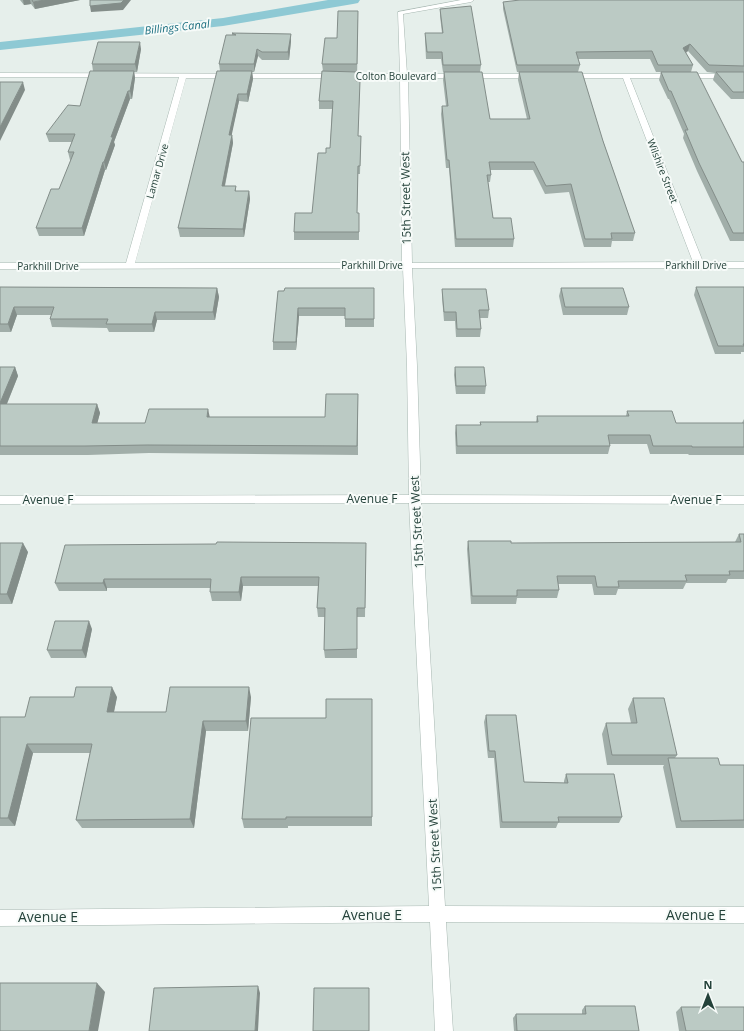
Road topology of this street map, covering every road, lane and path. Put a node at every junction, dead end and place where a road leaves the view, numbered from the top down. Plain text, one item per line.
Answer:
1 (471, 0) edge
2 (0, 75) edge
3 (183, 76) junction
4 (404, 76) junction
5 (540, 76) edge
6 (556, 76) edge
7 (626, 76) junction
8 (744, 76) edge
9 (406, 265) junction
10 (699, 265) junction
11 (744, 265) edge
12 (0, 266) edge
13 (130, 266) junction
14 (415, 499) junction
15 (0, 500) edge
16 (744, 500) edge
17 (438, 914) junction
18 (744, 915) edge
19 (0, 918) edge
20 (444, 1031) edge

1 - 4 street, 15th Street West
2 - 3 street, Colton Boulevard
3 - 4 street, Colton Boulevard
3 - 13 street, Lamar Drive
4 - 5 street, Colton Boulevard
4 - 9 street, 15th Street West
6 - 7 street
7 - 8 street
7 - 10 street, Wilshire Street
9 - 10 street, Parkhill Drive
9 - 13 street, Parkhill Drive
9 - 14 street, 15th Street West
10 - 11 street, Parkhill Drive
12 - 13 street, Parkhill Drive
14 - 15 street, Avenue F
14 - 16 street, Avenue F
14 - 17 street, 15th Street West
17 - 18 street, Avenue E
17 - 19 street, Avenue E
17 - 20 street, 15th Street West

